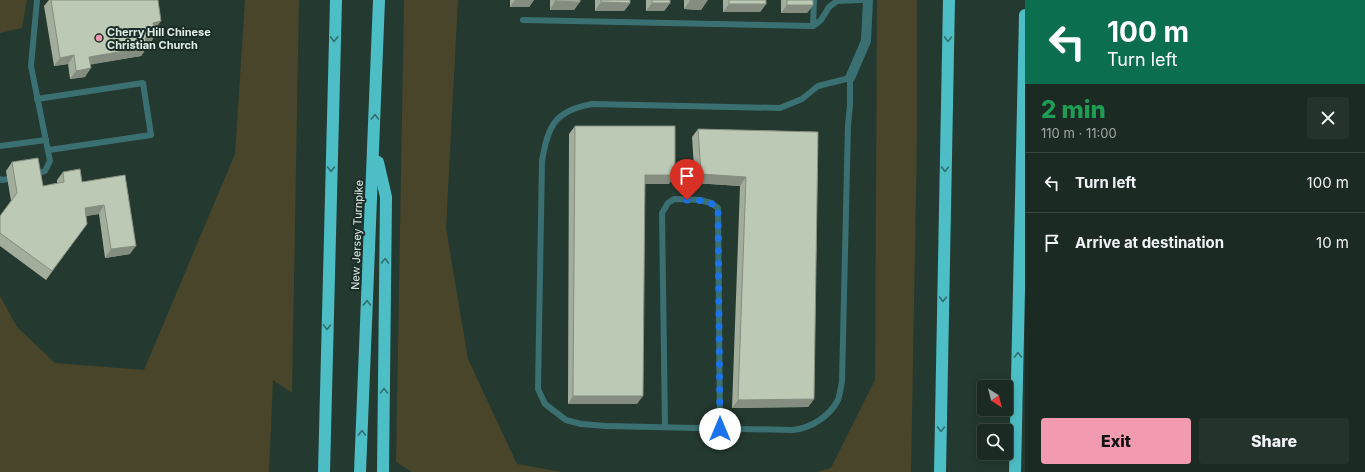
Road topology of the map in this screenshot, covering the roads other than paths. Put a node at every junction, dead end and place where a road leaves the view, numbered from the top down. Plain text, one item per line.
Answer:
1 (37, 0) edge
2 (336, 0) edge
3 (379, 0) edge
4 (814, 0) edge
5 (860, 0) edge
6 (868, 0) edge
7 (948, 0) edge
8 (1025, 15) edge
9 (523, 20) dead end
10 (813, 26) junction
11 (1024, 66) edge
12 (850, 78) junction
13 (37, 99) junction
14 (46, 140) junction
15 (0, 146) edge
16 (374, 147) junction
17 (48, 150) junction
18 (34, 175) edge
19 (0, 179) edge
20 (8, 179) dead end
21 (665, 427) junction
22 (720, 429) junction
23 (324, 472) edge
24 (360, 472) edge
25 (383, 472) edge
26 (940, 472) edge
27 (1015, 472) edge

1 - 13 lane
2 -> 23 highway
16 -> 3 highway, New Jersey Turnpike
4 - 10 lane
5 - 10 lane
6 - 12 street
7 -> 26 highway
8 - 11 highway
9 - 10 lane
27 -> 11 highway
12 - 21 lane
12 - 22 lane
13 - 14 lane
13 - 17 lane
14 - 15 lane
14 - 17 lane
24 -> 16 highway, New Jersey Turnpike
25 -> 16 highway
17 - 18 lane
19 - 20 lane
21 - 22 lane
21 - 22 lane

